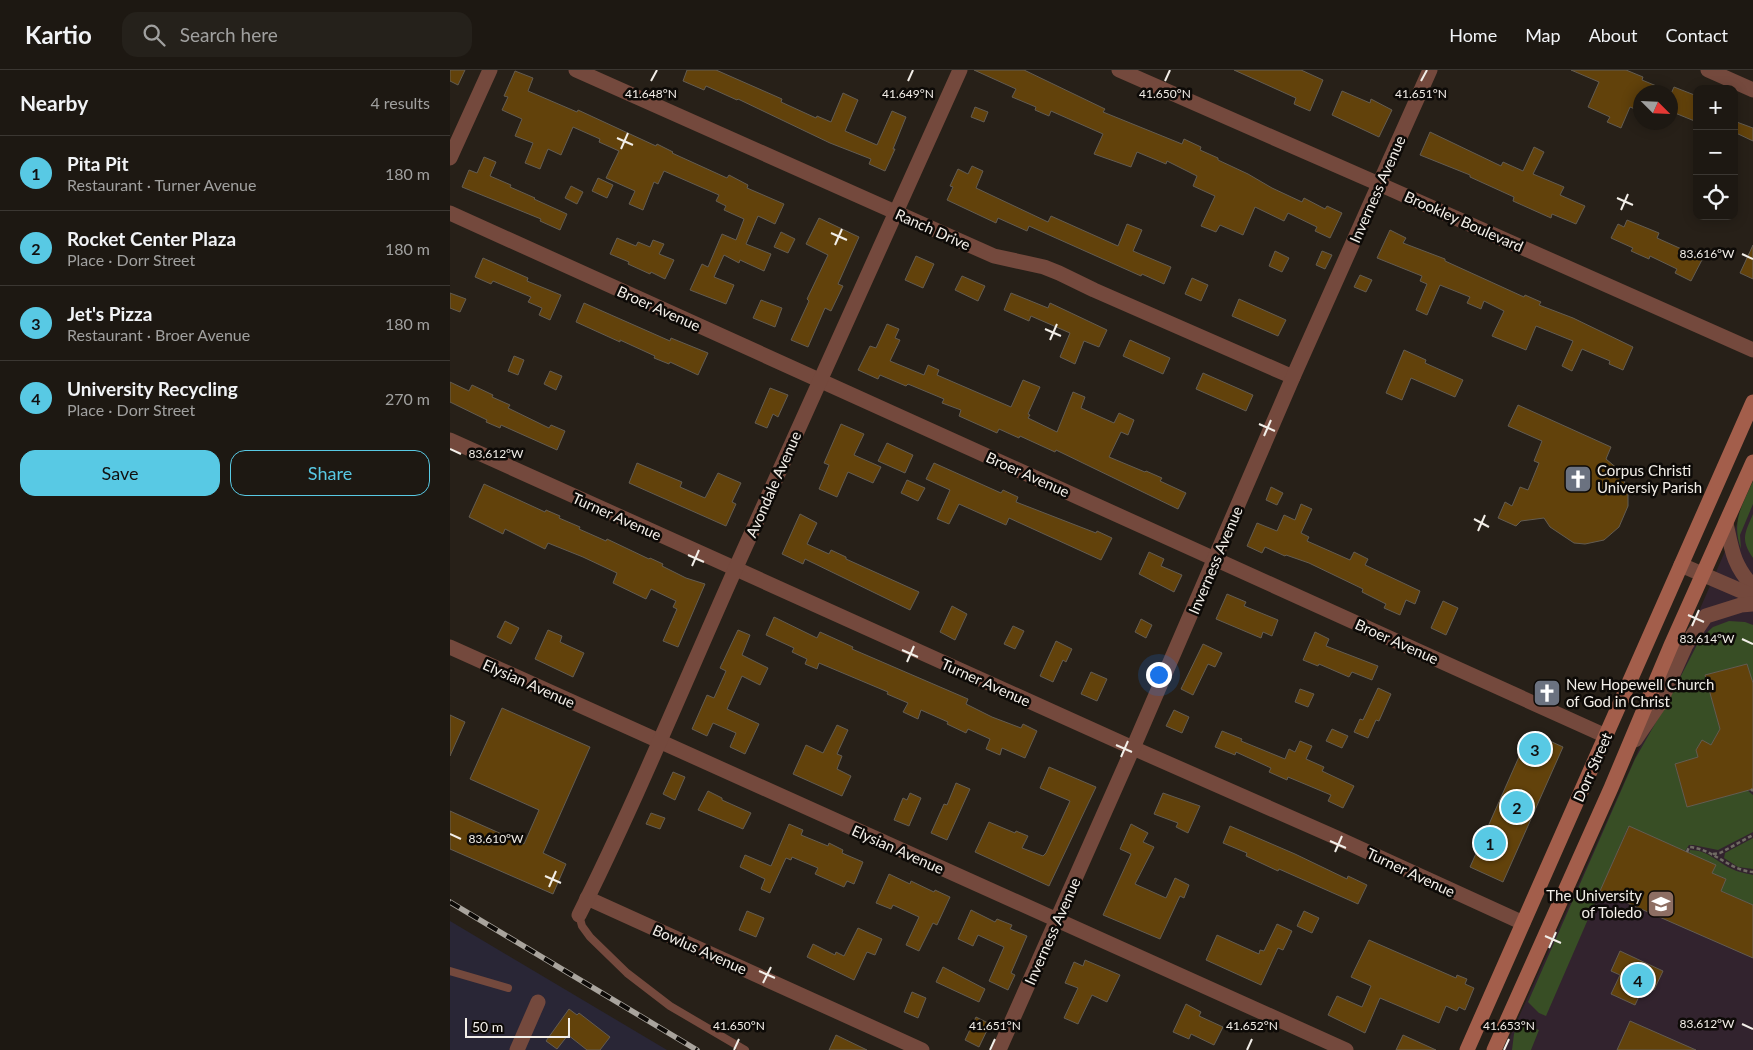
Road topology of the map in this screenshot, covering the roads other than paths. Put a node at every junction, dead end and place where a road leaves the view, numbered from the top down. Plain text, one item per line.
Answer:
1 (490, 70) edge
2 (576, 70) edge
3 (960, 70) edge
4 (1118, 70) edge
5 (1430, 70) edge
6 (1708, 70) edge
7 (1753, 90) edge
8 (450, 158) edge
9 (1379, 184) junction
10 (450, 213) edge
11 (897, 213) junction
12 (1753, 350) edge
13 (1294, 378) junction
14 (819, 380) junction
15 (1753, 402) edge
16 (450, 440) edge
17 (1753, 462) edge
18 (1726, 523) junction
19 (1215, 559) junction
20 (1681, 565) junction
21 (735, 569) junction
22 (1703, 574) junction
23 (1753, 586) edge
24 (1753, 596) edge
25 (1753, 604) edge
26 (450, 647) edge
27 (1606, 736) junction
28 (660, 742) junction
29 (1133, 748) junction
30 (1626, 754) junction
31 (587, 898) junction
32 (579, 915) joint
33 (1056, 920) junction
34 (1523, 923) junction
35 (450, 971) edge
36 (508, 988) dead end
37 (538, 1002) dead end
38 (904, 1046) edge
39 (517, 1050) edge
40 (745, 1050) edge
41 (922, 1050) edge
42 (999, 1050) edge
43 (1346, 1050) edge
44 (1467, 1050) edge
45 (1478, 1050) edge
46 (1494, 1050) edge

1 - 8 street
2 - 11 street, Ranch Drive
3 - 11 street, Avondale Avenue
4 - 9 street, Brookley Boulevard
5 - 9 street, Inverness Avenue
6 - 7 street
9 - 12 street, Brookley Boulevard
9 - 13 street, Inverness Avenue
10 - 14 street, Broer Avenue
11 - 13 street, Ranch Drive
11 - 14 street, Avondale Avenue
13 - 19 street, Inverness Avenue
14 - 19 street, Broer Avenue
14 - 21 street, Avondale Avenue
15 - 20 main road, Dorr Street
16 - 21 street, Turner Avenue
17 - 18 main road, Dorr Street
18 - 22 main road, Dorr Street
18 - 23 street
19 - 27 street, Broer Avenue
19 - 29 street, Inverness Avenue
20 - 22 street
20 - 27 main road, Dorr Street
21 - 28 street, Avondale Avenue
21 - 29 street, Turner Avenue
22 - 24 street
22 - 30 main road, Dorr Street
25 - 30 street
26 - 28 street, Elysian Avenue
27 - 34 main road, Dorr Street
28 - 31 street, Avondale Avenue
28 - 33 street, Elysian Avenue
29 - 33 street, Inverness Avenue
29 - 34 street, Turner Avenue
30 - 46 main road, Dorr Street
31 - 32 street, Avondale Avenue
31 - 38 street, Bowlus Avenue
32 - 40 lane
33 - 42 street, Inverness Avenue
33 - 43 street, Elysian Avenue
34 - 44 main road, Dorr Street
34 - 45 main road
35 - 36 lane
37 - 39 street
38 - 41 street, Bowlus Avenue

